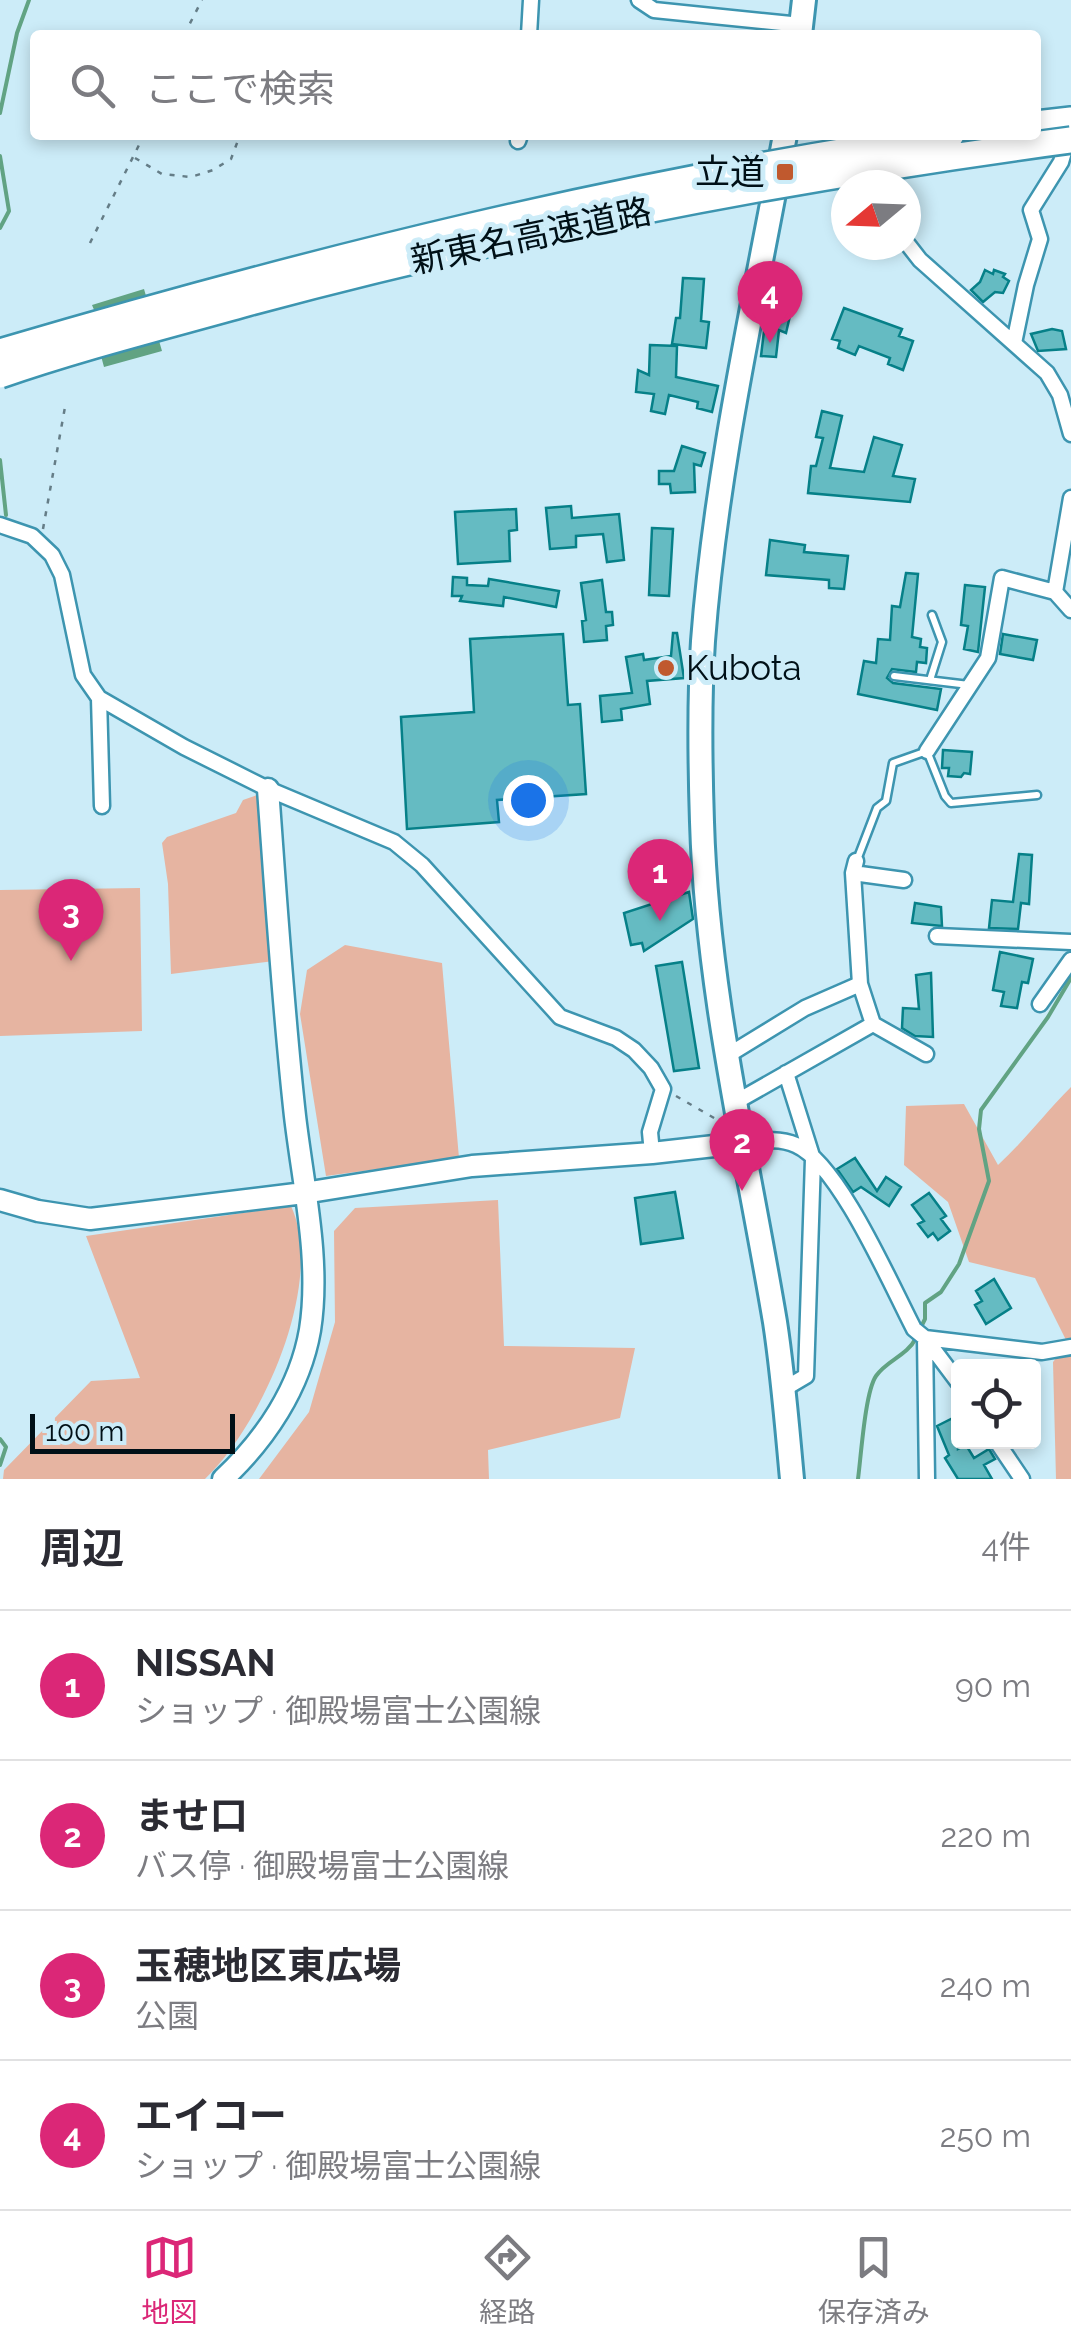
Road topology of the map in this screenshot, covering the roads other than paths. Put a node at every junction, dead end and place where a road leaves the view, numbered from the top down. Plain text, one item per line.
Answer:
1 (531, 0) edge
2 (639, 0) edge
3 (804, 0) edge
4 (528, 30) edge
5 (801, 30) edge
6 (1071, 120) edge
7 (1041, 123) edge
8 (1071, 128) edge
9 (783, 140) edge
10 (877, 140) edge
11 (922, 140) edge
12 (1071, 140) edge
13 (882, 170) edge
14 (920, 260) edge
15 (1014, 343) junction
16 (0, 352) edge
17 (0, 375) edge
18 (1071, 434) edge
19 (1071, 498) edge
20 (0, 525) edge
21 (1055, 592) junction
22 (1071, 610) edge
23 (932, 615) dead end
24 (894, 676) dead end
25 (930, 680) junction
26 (970, 686) junction
27 (99, 698) junction
28 (927, 750) junction
29 (268, 789) junction
30 (1037, 795) dead end
31 (102, 806) dead end
32 (855, 867) junction
33 (904, 880) dead end
34 (937, 936) dead end
35 (1071, 942) edge
36 (1071, 960) edge
37 (860, 984) junction
38 (1040, 1004) dead end
39 (873, 1024) junction
40 (926, 1054) dead end
41 (725, 1057) junction
42 (786, 1074) junction
43 (734, 1103) junction
44 (740, 1138) junction
45 (652, 1154) junction
46 (814, 1158) junction
47 (304, 1192) junction
48 (0, 1200) edge
49 (925, 1338) junction
50 (1071, 1347) edge
51 (951, 1373) edge
52 (784, 1389) junction
53 (1003, 1449) edge
54 (223, 1479) edge
55 (792, 1479) edge
56 (926, 1479) edge
57 (1022, 1479) edge

1 - 4 street
2 - 5 street
3 - 5 main road
6 - 7 highway
8 - 15 street
9 - 41 main road
10 - 13 street
11 - 16 highway, 新東名高速道路, bridge
12 - 17 highway, 新東名高速道路, bridge
14 - 15 street
15 - 18 street
19 - 21 street
20 - 27 street
21 - 22 street
21 - 26 street
23 - 25 lane
24 - 25 lane
25 - 26 lane
26 - 28 street
27 - 29 street
27 - 31 street
28 - 30 lane
28 - 32 lane
29 - 45 street
29 - 47 street
32 - 33 street
32 - 37 street
34 - 35 street
36 - 38 street
37 - 39 street
37 - 41 street
39 - 40 street
39 - 42 street
41 - 43 main road
42 - 43 street
42 - 46 street
43 - 44 main road
44 - 45 street
44 - 46 street
44 - 52 main road
45 - 47 street
46 - 49 street
46 - 52 street
47 - 48 street
47 - 54 street
49 - 50 street
49 - 51 street
49 - 56 street
52 - 55 main road
53 - 57 street

